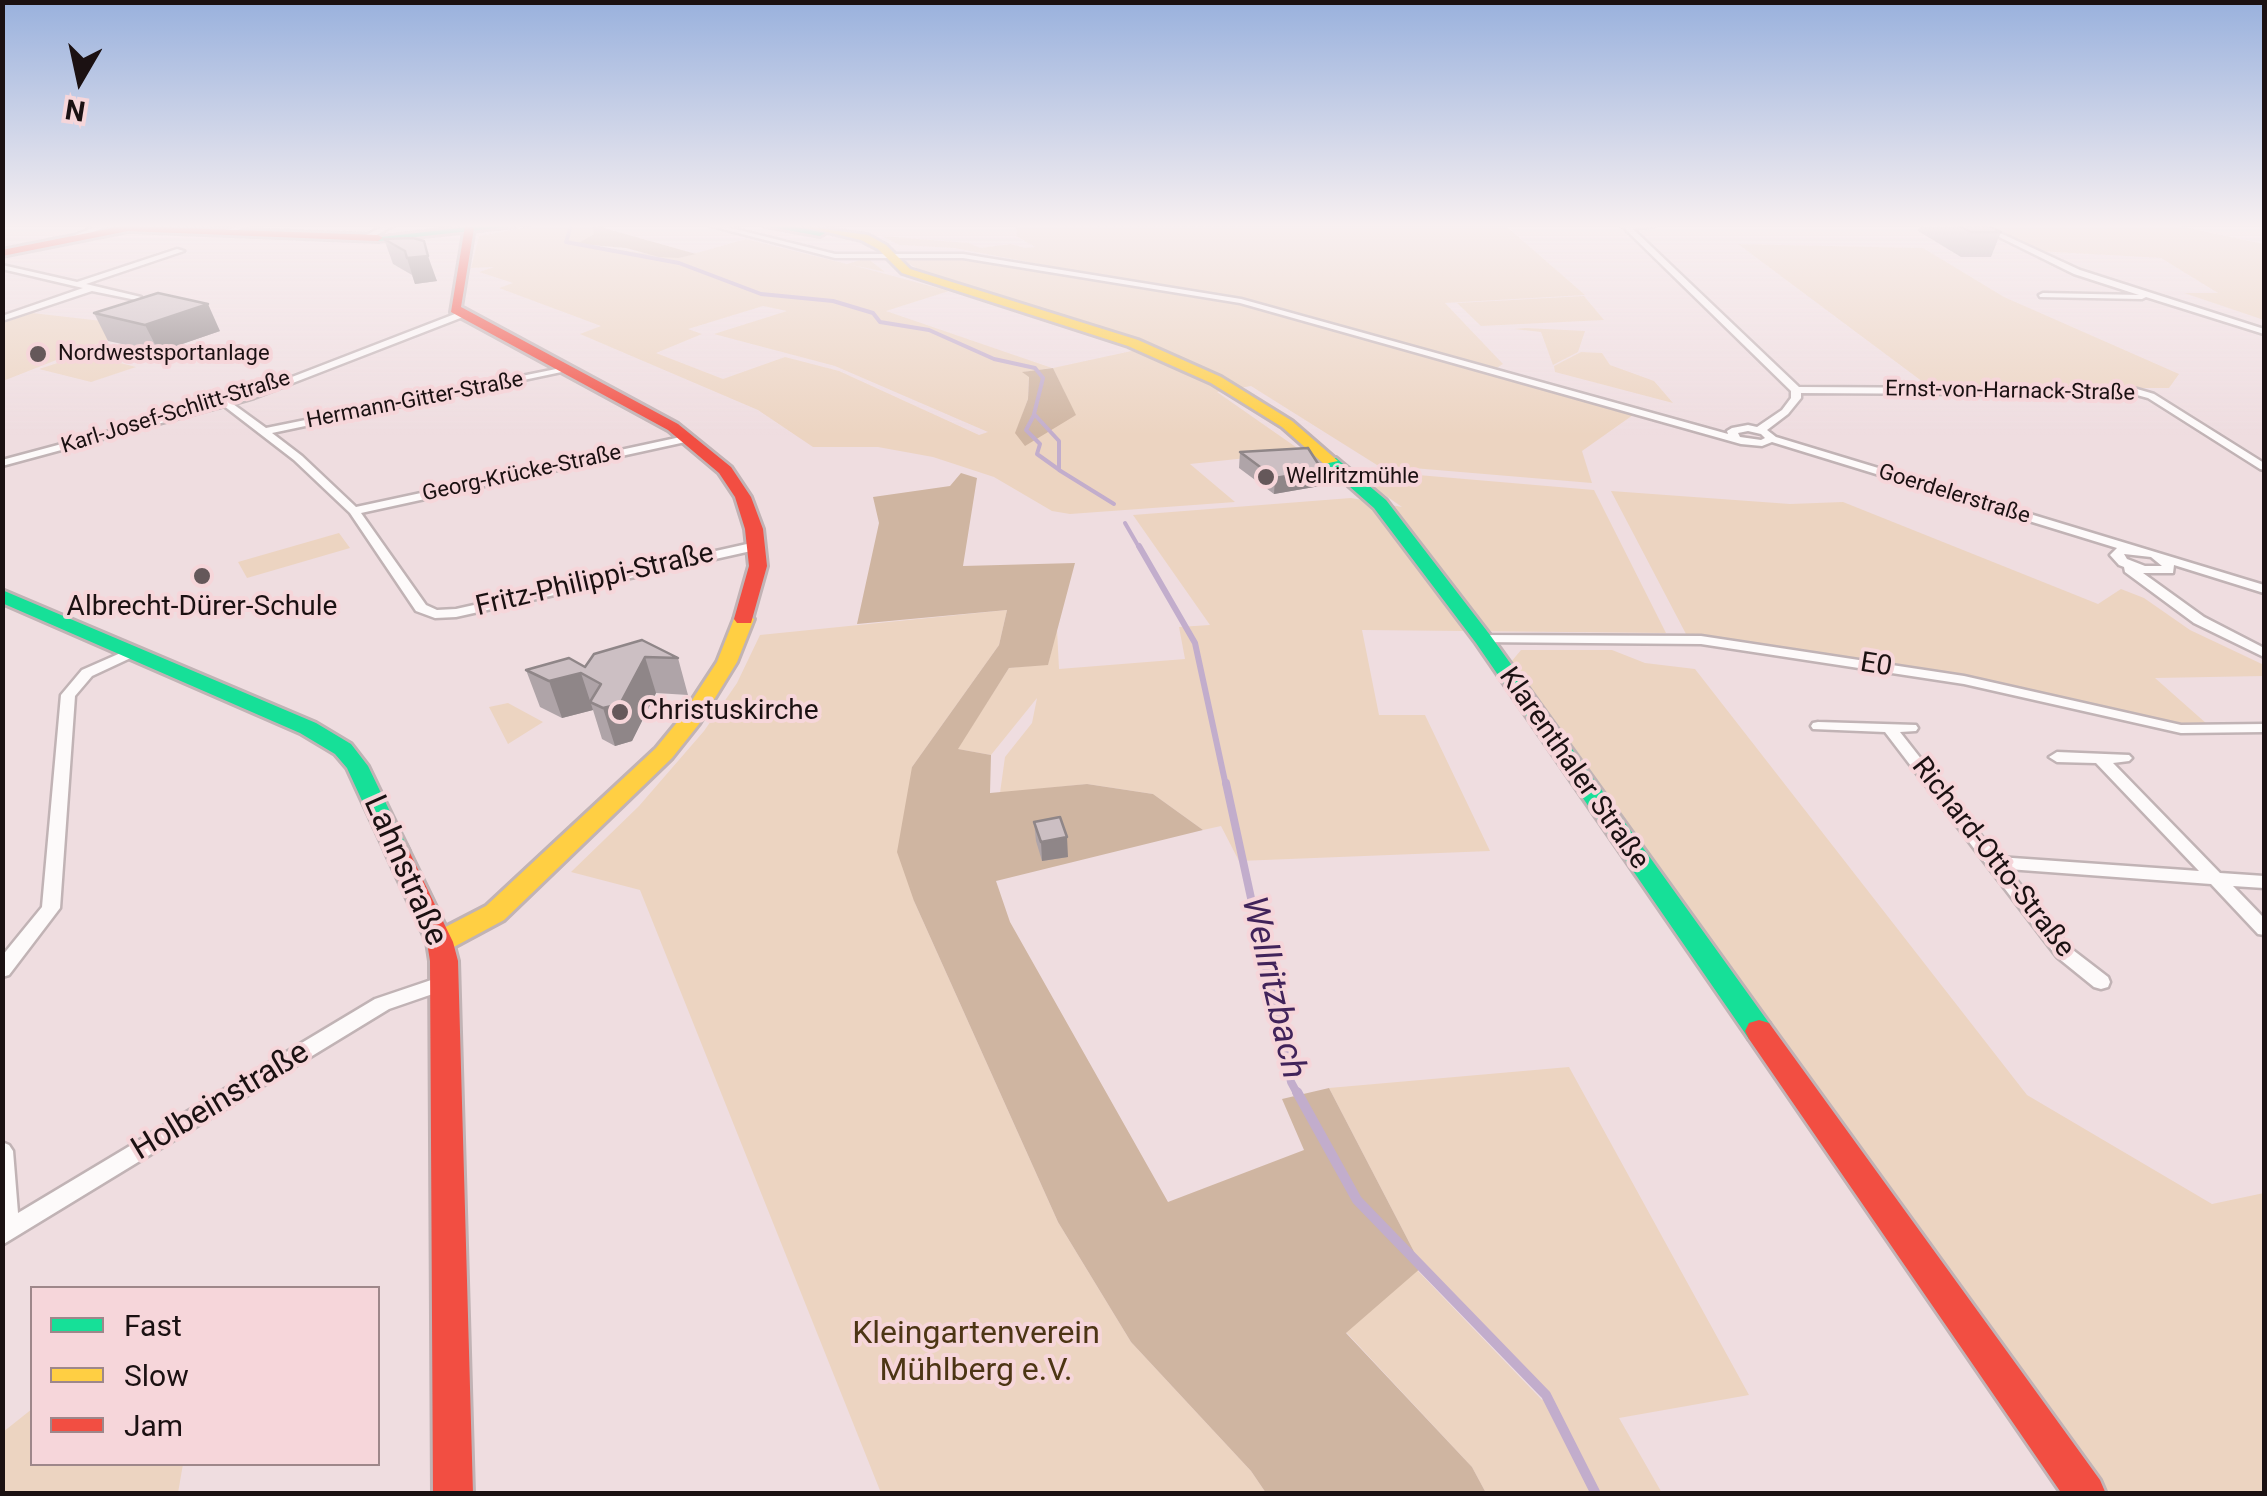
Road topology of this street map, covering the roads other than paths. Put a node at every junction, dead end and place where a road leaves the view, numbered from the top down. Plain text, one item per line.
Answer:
1 (69, 296) edge
2 (125, 296) edge
3 (454, 296) edge
4 (984, 296) edge
5 (1204, 296) edge
6 (1699, 296) edge
7 (2131, 296) edge
8 (2151, 296) joint
9 (138, 299) edge
10 (460, 315) junction
11 (2, 319) edge
12 (2264, 332) edge
13 (566, 370) junction
14 (1796, 390) junction
15 (226, 403) junction
16 (264, 432) junction
17 (1758, 437) junction
18 (690, 438) junction
19 (2, 463) edge
20 (2264, 467) edge
21 (354, 510) junction
22 (756, 546) junction
23 (2137, 550) junction
24 (2155, 554) junction
25 (2120, 559) junction
26 (2162, 572) junction
27 (2264, 588) edge
28 (2, 596) edge
29 (2264, 599) edge
30 (2178, 606) junction
31 (1483, 639) junction
32 (132, 652) junction
33 (2264, 653) edge
34 (1818, 726) dead end
35 (1889, 728) junction
36 (1910, 728) dead end
37 (2264, 728) edge
38 (2057, 758) dead end
39 (2100, 758) junction
40 (2124, 758) dead end
41 (1992, 862) junction
42 (2215, 879) junction
43 (2264, 882) edge
44 (2264, 928) edge
45 (440, 942) junction
46 (2, 970) edge
47 (446, 982) junction
48 (2101, 982) dead end
49 (2, 1151) edge
50 (5, 1233) edge
51 (453, 1494) edge
52 (2086, 1494) edge

1 - 11 street
2 - 9 street
3 - 10 main road
4 - 31 main road, Klarenthaler Straße
5 - 17 street, Goerdelerstraße
6 - 14 street
7 - 8 street
8 - 12 street
10 - 13 main road
10 - 15 street, Karl-Josef-Schlitt-Straße
13 - 16 street, Hermann-Gitter-Straße
13 - 18 main road
14 - 17 street
14 - 20 street, Ernst-von-Harnack-Straße
15 - 16 street
15 - 19 street, Karl-Josef-Schlitt-Straße
16 - 21 street
17 - 23 street, Goerdelerstraße
17 - 25 street, Goerdelerstraße
18 - 21 street, Georg-Krücke-Straße
18 - 22 main road
21 - 22 street, Fritz-Philippi-Straße
22 - 45 main road
23 - 24 street, Goerdelerstraße
23 - 25 street, Goerdelerstraße
24 - 26 street
24 - 27 street, Goerdelerstraße
25 - 26 street, Goerdelerstraße
25 - 30 street
26 - 29 street, Goerdelerstraße
26 - 30 street
28 - 32 main road, Lahnstraße
30 - 33 street
31 - 37 street, E0
31 - 52 main road, Klarenthaler Straße
32 - 45 main road, Lahnstraße
32 - 46 street
34 - 35 street, Richard-Otto-Straße
35 - 36 street, Richard-Otto-Straße
35 - 41 street, Richard-Otto-Straße
38 - 39 street
39 - 40 street
39 - 42 street
41 - 42 street
41 - 48 street, Richard-Otto-Straße
42 - 43 street
42 - 44 street
45 - 47 main road, Lahnstraße
47 - 50 street, Holbeinstraße
47 - 51 main road, Lahnstraße
49 - 50 street

